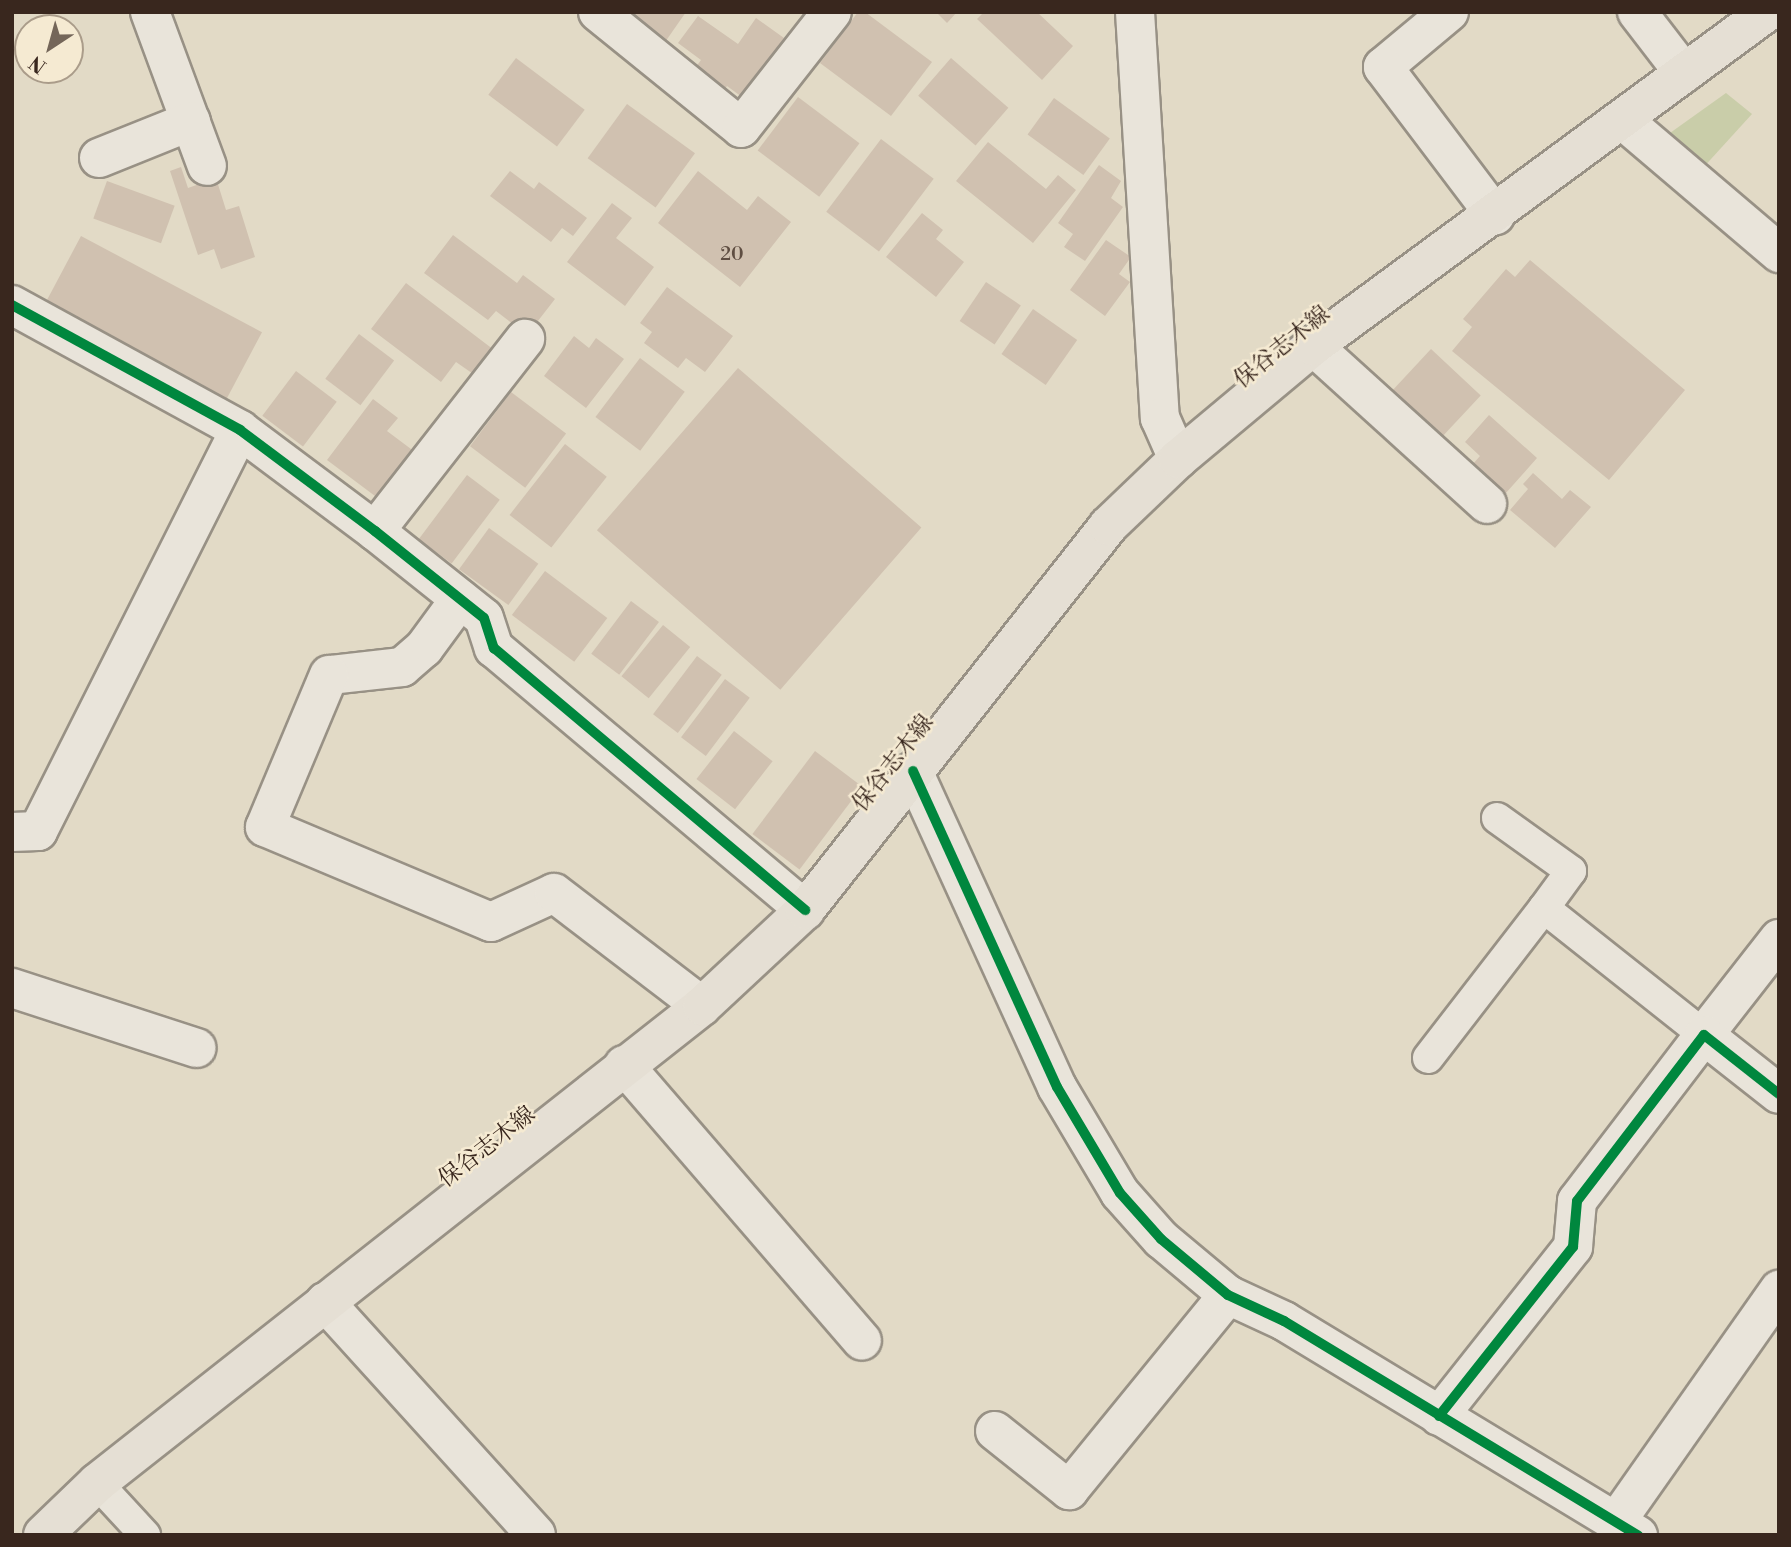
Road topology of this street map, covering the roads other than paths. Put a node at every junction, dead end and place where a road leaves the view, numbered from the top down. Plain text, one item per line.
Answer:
1 (150, 12) edge
2 (598, 12) edge
3 (832, 12) edge
4 (1135, 12) edge
5 (1449, 12) edge
6 (1637, 12) edge
7 (1767, 12) edge
8 (1684, 74) junction
9 (191, 121) junction
10 (1624, 121) junction
11 (99, 158) dead end
12 (207, 166) dead end
13 (1495, 215) junction
14 (1779, 253) edge
15 (12, 305) edge
16 (525, 339) dead end
17 (1313, 346) junction
18 (240, 430) junction
19 (1178, 459) junction
20 (1487, 504) dead end
21 (375, 531) junction
22 (460, 600) junction
23 (913, 771) junction
24 (1497, 818) dead end
25 (12, 832) edge
26 (1544, 908) junction
27 (804, 910) junction
28 (1779, 939) edge
29 (12, 988) edge
30 (702, 1006) junction
31 (1704, 1035) junction
32 (197, 1048) dead end
33 (1428, 1058) dead end
34 (624, 1066) junction
35 (1779, 1094) edge
36 (1779, 1290) edge
37 (1227, 1295) junction
38 (325, 1301) junction
39 (862, 1341) dead end
40 (1439, 1416) junction
41 (995, 1431) dead end
42 (97, 1483) junction
43 (1627, 1529) edge
44 (43, 1535) edge
45 (145, 1535) edge
46 (536, 1535) edge

1 - 9 street
2 - 3 street
4 - 19 street
5 - 13 street
6 - 8 street
7 - 8 main road, 保谷志木線
8 - 10 main road, 保谷志木線
9 - 11 street
9 - 12 street
10 - 13 main road, 保谷志木線
10 - 14 street
13 - 17 main road, 保谷志木線
15 - 18 street
16 - 21 street
17 - 19 main road, 保谷志木線
17 - 20 street
18 - 21 street
18 - 25 street
19 - 23 main road, 保谷志木線
21 - 22 street
22 - 27 street
22 - 30 street
23 - 27 main road, 保谷志木線
23 - 37 street
24 - 26 lane
26 - 31 lane
26 - 33 lane
27 - 30 main road, 保谷志木線
28 - 31 street
29 - 32 street
30 - 34 main road, 保谷志木線
31 - 35 street
31 - 40 street
34 - 38 main road, 保谷志木線
34 - 39 street
36 - 43 street
37 - 40 street
37 - 41 street
38 - 42 main road, 保谷志木線
38 - 46 street
40 - 43 street
42 - 44 main road, 保谷志木線
42 - 45 lane

